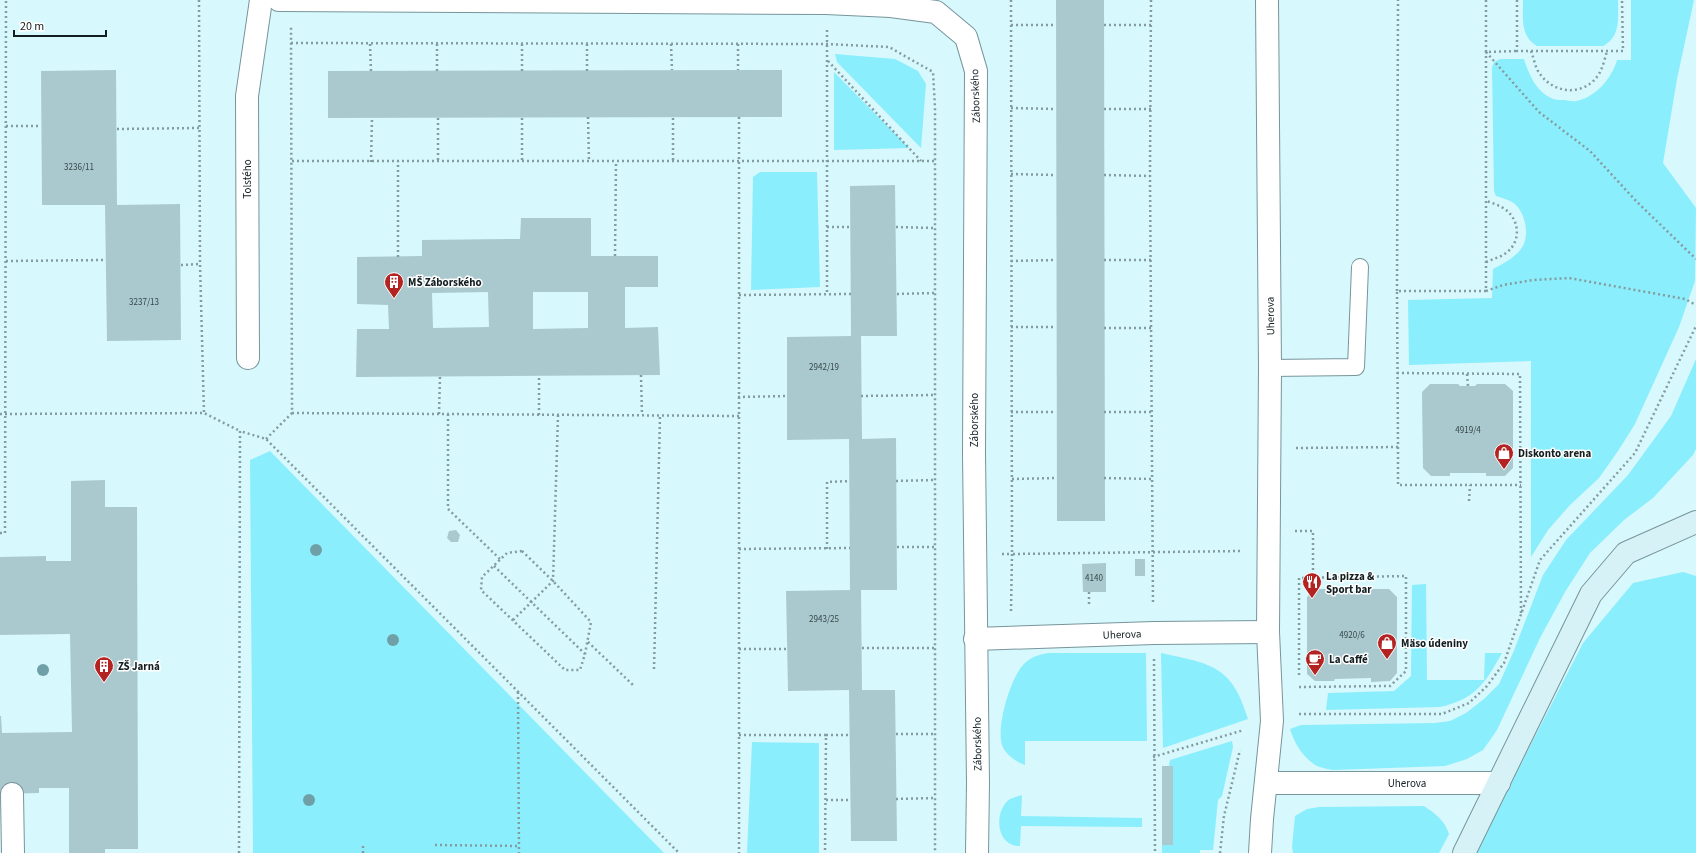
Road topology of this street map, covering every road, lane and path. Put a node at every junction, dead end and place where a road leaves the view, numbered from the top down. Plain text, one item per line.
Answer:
1 (6, 0) edge
2 (199, 0) edge
3 (261, 0) edge
4 (279, 0) edge
5 (1011, 0) edge
6 (1152, 0) edge
7 (1267, 0) edge
8 (1398, 0) edge
9 (1486, 0) edge
10 (1517, 0) edge
11 (1622, 0) edge
12 (291, 23) dead end
13 (1011, 25) junction
14 (1056, 25) dead end
15 (1104, 25) dead end
16 (1151, 25) junction
17 (827, 29) dead end
18 (291, 43) junction
19 (370, 44) junction
20 (437, 44) junction
21 (522, 44) junction
22 (587, 44) junction
23 (672, 44) junction
24 (738, 44) junction
25 (827, 44) junction
26 (1517, 51) junction
27 (1531, 51) junction
28 (1607, 51) junction
29 (1486, 52) junction
30 (827, 60) junction
31 (672, 70) dead end
32 (738, 70) dead end
33 (370, 71) dead end
34 (437, 71) dead end
35 (522, 71) dead end
36 (587, 71) dead end
37 (1011, 108) junction
38 (1056, 109) dead end
39 (1104, 109) dead end
40 (1152, 109) junction
41 (588, 117) dead end
42 (739, 117) dead end
43 (372, 118) dead end
44 (438, 118) dead end
45 (522, 118) dead end
46 (672, 118) dead end
47 (6, 126) junction
48 (41, 126) dead end
49 (199, 128) junction
50 (116, 129) dead end
51 (921, 161) junction
52 (292, 162) junction
53 (371, 162) junction
54 (398, 162) junction
55 (438, 162) junction
56 (522, 162) junction
57 (589, 162) junction
58 (616, 162) junction
59 (673, 162) junction
60 (739, 162) junction
61 (827, 162) junction
62 (935, 162) junction
63 (1011, 174) junction
64 (1056, 175) dead end
65 (1104, 175) dead end
66 (1150, 176) junction
67 (1486, 200) junction
68 (827, 227) junction
69 (850, 227) dead end
70 (896, 227) dead end
71 (935, 228) junction
72 (615, 256) dead end
73 (398, 257) dead end
74 (1696, 259) edge
75 (105, 260) dead end
76 (1011, 260) junction
77 (1056, 260) dead end
78 (1104, 260) dead end
79 (1152, 260) junction
80 (6, 261) junction
81 (1486, 262) junction
82 (200, 264) junction
83 (181, 265) dead end
84 (1360, 267) dead end
85 (1398, 291) junction
86 (1486, 291) junction
87 (935, 293) junction
88 (827, 294) junction
89 (851, 294) dead end
90 (897, 294) dead end
91 (739, 295) junction
92 (1696, 305) edge
93 (1696, 326) edge
94 (1011, 327) junction
95 (1056, 327) dead end
96 (1104, 328) dead end
97 (1152, 328) junction
98 (248, 358) dead end
99 (1270, 368) junction
100 (1397, 373) junction
101 (1467, 374) junction
102 (641, 375) dead end
103 (440, 376) dead end
104 (539, 376) dead end
105 (1468, 386) dead end
106 (935, 395) junction
107 (787, 396) dead end
108 (861, 396) dead end
109 (738, 397) junction
110 (1011, 412) junction
111 (1056, 412) dead end
112 (1104, 412) dead end
113 (1152, 412) junction
114 (204, 413) junction
115 (292, 413) junction
116 (0, 414) edge
117 (6, 414) junction
118 (439, 414) junction
119 (448, 414) junction
120 (539, 415) junction
121 (558, 415) junction
122 (642, 415) junction
123 (660, 416) junction
124 (739, 416) junction
125 (240, 431) junction
126 (266, 439) junction
127 (1398, 447) junction
128 (1294, 448) dead end
129 (1056, 478) dead end
130 (1104, 478) dead end
131 (1152, 478) junction
132 (1012, 479) junction
133 (935, 480) junction
134 (850, 481) dead end
135 (896, 481) dead end
136 (1470, 485) junction
137 (1521, 485) junction
138 (1469, 501) dead end
139 (1696, 522) edge
140 (1294, 524) dead end
141 (0, 533) edge
142 (897, 547) dead end
143 (935, 547) junction
144 (850, 548) dead end
145 (739, 549) junction
146 (827, 549) junction
147 (1249, 550) dead end
148 (1152, 551) junction
149 (975, 554) junction
150 (1012, 554) junction
151 (501, 560) junction
152 (494, 566) junction
153 (1313, 578) junction
154 (553, 581) junction
155 (532, 601) junction
156 (1153, 613) dead end
157 (1521, 617) junction
158 (513, 620) junction
159 (1268, 632) junction
160 (1011, 638) junction
161 (975, 640) junction
162 (588, 641) junction
163 (862, 648) dead end
164 (935, 648) junction
165 (738, 649) junction
166 (787, 649) dead end
167 (585, 654) junction
168 (1154, 658) dead end
169 (654, 669) dead end
170 (633, 685) dead end
171 (1299, 687) junction
172 (518, 692) junction
173 (1299, 694) dead end
174 (1299, 708) dead end
175 (896, 734) dead end
176 (935, 734) junction
177 (739, 735) junction
178 (826, 735) junction
179 (850, 735) dead end
180 (1243, 737) dead end
181 (1241, 744) dead end
182 (1153, 757) junction
183 (1267, 783) junction
184 (1499, 783) junction
185 (12, 794) dead end
186 (935, 798) junction
187 (896, 799) dead end
188 (826, 800) junction
189 (850, 800) dead end
190 (435, 845) dead end
191 (363, 846) dead end
192 (519, 846) junction
193 (13, 853) edge
194 (239, 853) edge
195 (363, 853) edge
196 (519, 853) edge
197 (679, 853) edge
198 (739, 853) edge
199 (825, 853) edge
200 (935, 853) edge
201 (977, 853) edge
202 (1155, 853) edge
203 (1220, 853) edge
204 (1260, 853) edge
205 (1464, 853) edge

1 - 47 path
2 - 49 path
3 - 98 street, Tolstého
4 - 149 street, Záborského
5 - 13 path
6 - 16 path
7 - 99 street, Uherova
8 - 85 path
9 - 29 path
10 - 26 path
11 - 28 path
12 - 18 path
13 - 14 path
13 - 37 path
15 - 16 path
16 - 40 path
17 - 25 path
18 - 19 path
18 - 52 path
19 - 20 path
19 - 33 path
20 - 21 path
20 - 34 path
21 - 22 path
21 - 35 path
22 - 23 path
22 - 36 path
23 - 24 path
23 - 31 path
24 - 25 path
24 - 32 path
25 - 30 path
25 - 62 path
26 - 27 path
26 - 29 path
27 - 28 path
27 - 28 path
29 - 67 path
29 - 74 path
30 - 51 path
30 - 61 path
37 - 38 path
37 - 63 path
39 - 40 path
40 - 66 path
41 - 57 path
42 - 60 path
43 - 53 path
44 - 55 path
45 - 56 path
46 - 59 path
47 - 48 path
47 - 80 path
49 - 50 path
49 - 82 path
51 - 61 path
51 - 62 path
52 - 53 path
52 - 115 path
53 - 54 path
54 - 55 path
54 - 73 path
55 - 56 path
56 - 57 path
57 - 58 path
58 - 59 path
58 - 72 path
59 - 60 path
60 - 61 path
60 - 91 path
61 - 68 path
62 - 71 path
63 - 64 path
63 - 76 path
65 - 66 path
66 - 79 path
67 - 81 path
67 - 81 path
68 - 69 path
68 - 88 path
70 - 71 path
71 - 87 path
75 - 80 path
76 - 77 path
76 - 94 path
78 - 79 path
79 - 97 path
80 - 117 path
81 - 86 path
82 - 83 path
82 - 114 path
84 - 99 lane
85 - 86 path
85 - 100 path
86 - 92 path
87 - 90 path
87 - 106 path
88 - 89 path
88 - 91 path
91 - 109 path
93 - 157 path
94 - 95 path
94 - 110 path
96 - 97 path
97 - 113 path
99 - 159 street, Uherova
100 - 101 path
100 - 127 path
101 - 105 path
101 - 137 path
102 - 122 path
103 - 118 path
104 - 120 path
106 - 108 path
106 - 133 path
107 - 109 path
109 - 124 path
110 - 111 path
110 - 132 path
112 - 113 path
113 - 131 path
114 - 117 path
114 - 125 path
115 - 118 path
115 - 126 path
116 - 117 path
117 - 141 path
118 - 119 path
119 - 120 path
119 - 151 path
120 - 121 path
121 - 122 path
121 - 154 path
122 - 123 path
123 - 124 path
123 - 169 path
124 - 145 path
125 - 126 path
125 - 194 path
126 - 172 path
127 - 128 path
127 - 136 path
129 - 132 path
130 - 131 path
131 - 148 path
132 - 150 path
133 - 135 path
133 - 143 path
134 - 146 path
136 - 137 path
136 - 138 path
137 - 157 path
139 - 184 street
140 - 153 path
142 - 143 path
143 - 164 path
144 - 146 path
145 - 146 path
145 - 165 path
147 - 148 path
148 - 150 path
148 - 156 path
149 - 150 path
149 - 161 street, Záborského
150 - 160 path
151 - 152 path
151 - 154 path
152 - 155 path
152 - 158 path
153 - 171 path
153 - 171 path
154 - 155 path
154 - 162 path
155 - 158 path
155 - 167 path
157 - 174 path
158 - 167 path
159 - 160 street, Uherova
159 - 183 street, Uherova
160 - 161 street, Uherova
161 - 201 street, Záborského
162 - 167 path
162 - 170 path
163 - 164 path
164 - 176 path
165 - 166 path
165 - 177 path
168 - 182 path
171 - 173 path
172 - 192 path
172 - 197 path
175 - 176 path
176 - 186 path
177 - 178 path
177 - 198 path
178 - 179 path
178 - 188 path
180 - 182 path
181 - 203 path
182 - 202 path
183 - 184 street, Uherova
183 - 204 street, Uherova
184 - 205 street
185 - 193 street
186 - 187 path
186 - 200 path
188 - 189 path
188 - 199 path
190 - 192 path
191 - 195 path
192 - 196 path

